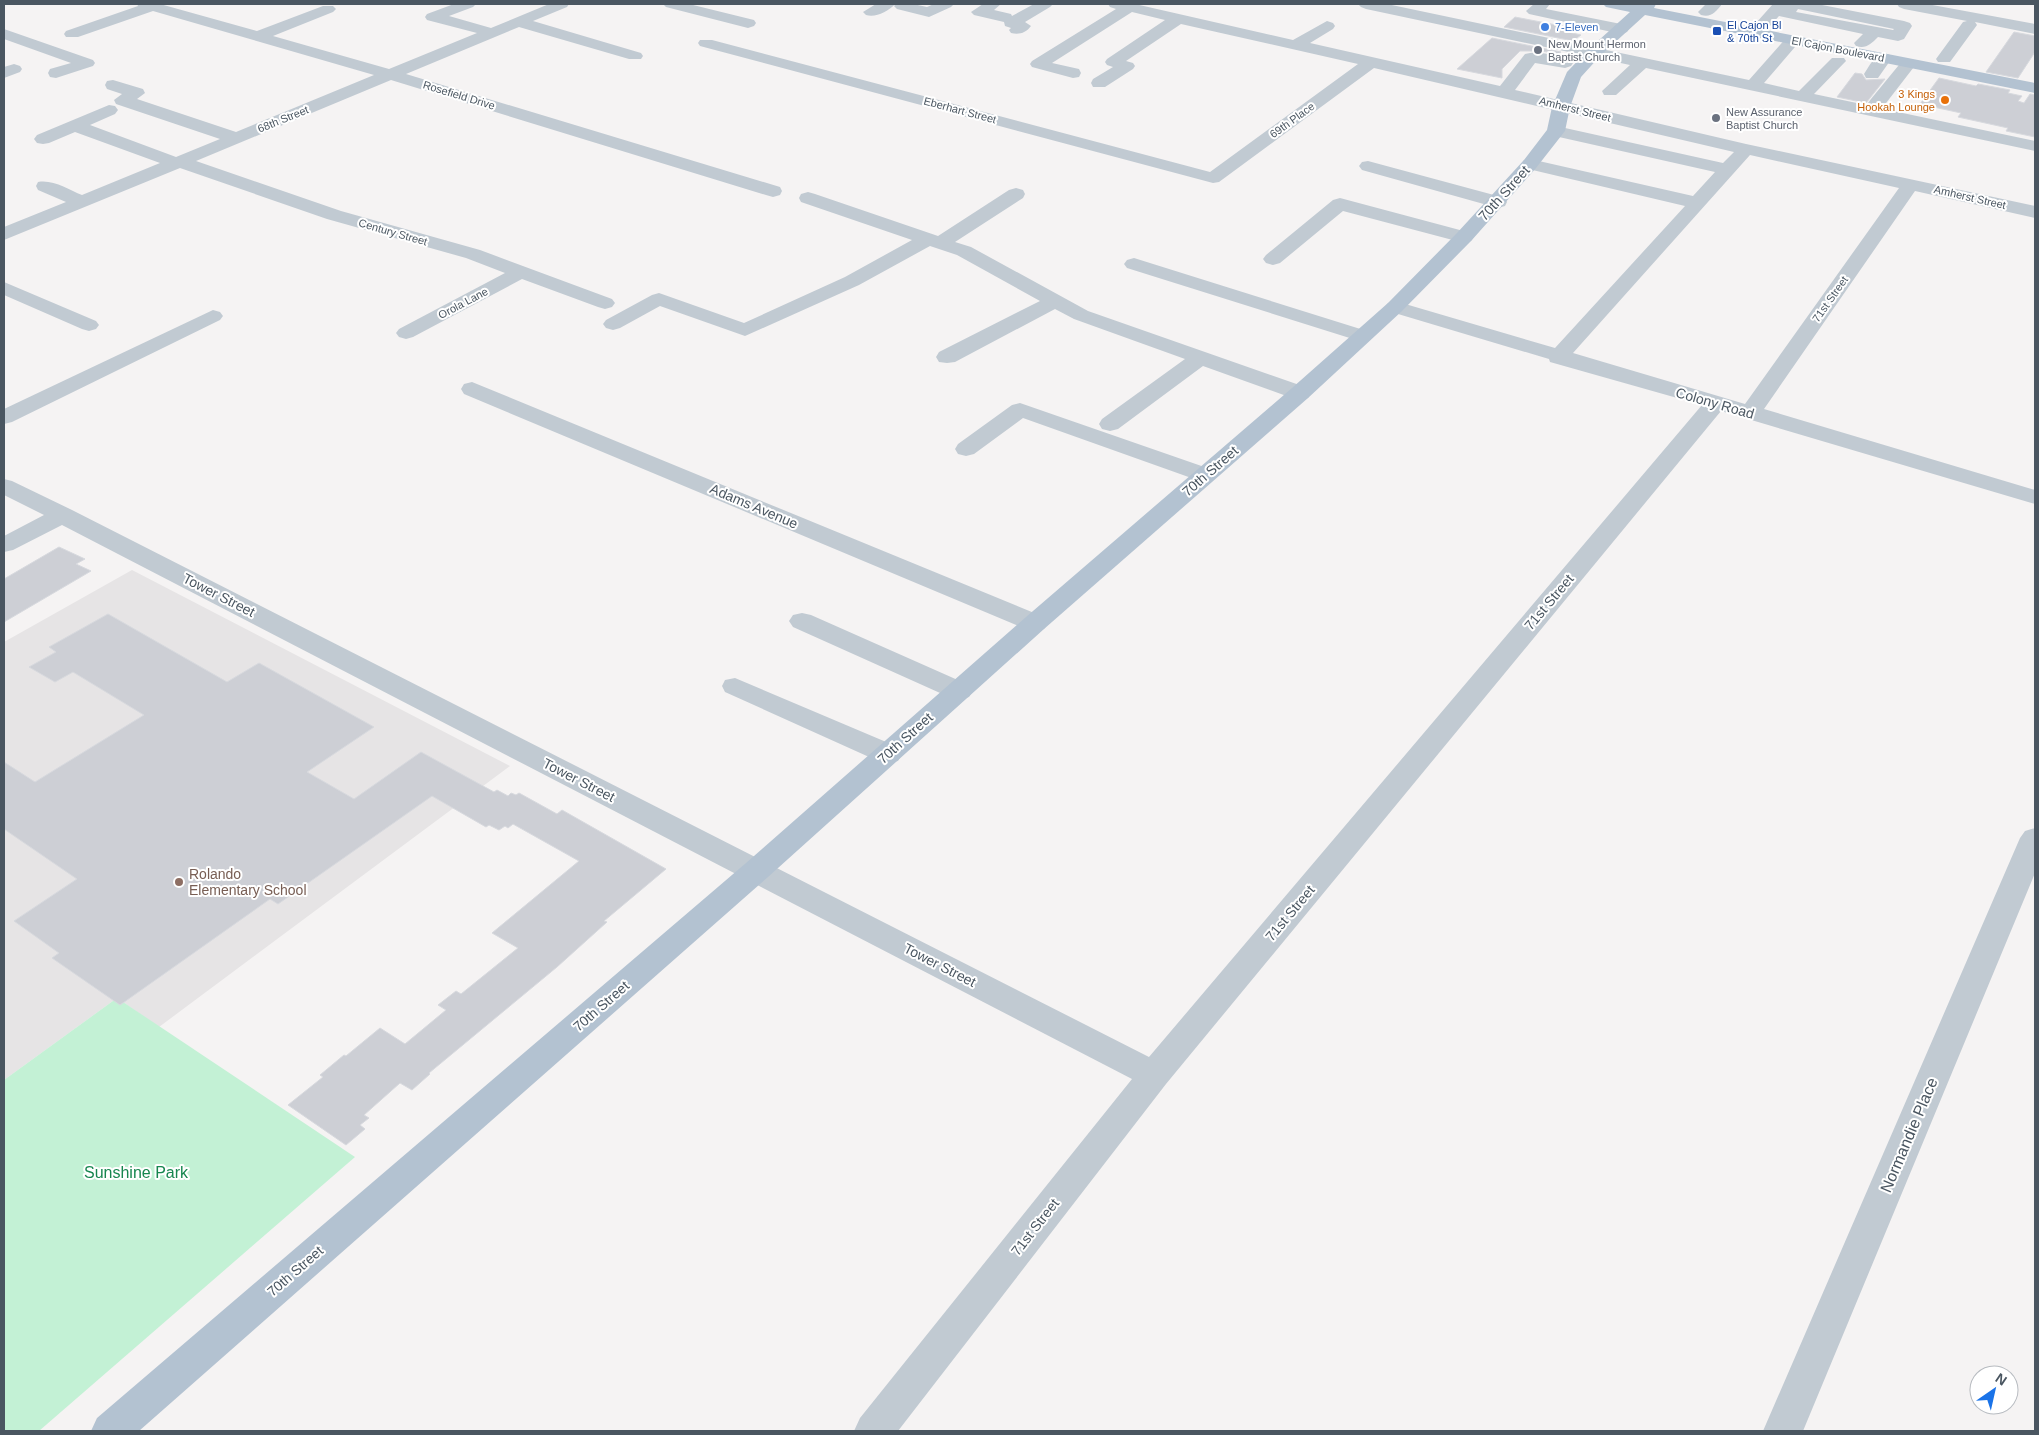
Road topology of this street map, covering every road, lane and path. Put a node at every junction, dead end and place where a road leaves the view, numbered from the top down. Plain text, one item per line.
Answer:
1 (133, 4) edge
2 (468, 4) edge
3 (562, 4) edge
4 (671, 4) edge
5 (946, 4) edge
6 (994, 4) edge
7 (1045, 4) edge
8 (1373, 4) edge
9 (1543, 4) edge
10 (1610, 4) edge
11 (1662, 4) edge
12 (1760, 4) edge
13 (1904, 4) edge
14 (148, 5) edge
15 (895, 5) edge
16 (1780, 6) edge
17 (1645, 7) edge
18 (1710, 8) edge
19 (328, 9) dead end
20 (1120, 9) edge
21 (871, 12) dead end
22 (1005, 17) dead end
23 (1179, 18) junction
24 (425, 21) dead end
25 (518, 22) junction
26 (748, 23) dead end
27 (1764, 23) junction
28 (4, 24) edge
29 (1148, 24) dead end
30 (1969, 25) dead end
31 (1327, 26) dead end
32 (2035, 28) edge
33 (1621, 29) junction
34 (1017, 30) dead end
35 (30, 32) dead end
36 (1875, 32) junction
37 (4, 34) edge
38 (488, 35) junction
39 (257, 37) junction
40 (1793, 40) junction
41 (706, 43) dead end
42 (1862, 43) junction
43 (1296, 45) junction
44 (1594, 53) junction
45 (635, 56) dead end
46 (1884, 58) junction
47 (1944, 59) junction
48 (1838, 61) dead end
49 (1371, 62) junction
50 (1642, 63) junction
51 (1909, 63) junction
52 (1582, 66) junction
53 (56, 72) dead end
54 (1073, 73) dead end
55 (391, 74) junction
56 (1872, 74) dead end
57 (2035, 77) edge
58 (1099, 83) dead end
59 (113, 85) dead end
60 (2035, 88) edge
61 (1610, 91) dead end
62 (1754, 91) junction
63 (1504, 92) junction
64 (1802, 97) junction
65 (1877, 103) dead end
66 (1561, 107) junction
67 (110, 110) dead end
68 (1977, 117) dead end
69 (75, 126) junction
70 (1556, 131) junction
71 (1966, 131) junction
72 (43, 138) dead end
73 (236, 138) junction
74 (2035, 146) edge
75 (1746, 149) junction
76 (178, 162) junction
77 (1530, 164) junction
78 (1368, 166) dead end
79 (1728, 170) junction
80 (1213, 178) joint
81 (1911, 184) junction
82 (45, 186) dead end
83 (773, 191) dead end
84 (1016, 194) dead end
85 (808, 198) dead end
86 (82, 202) junction
87 (1498, 202) junction
88 (1698, 203) junction
89 (2035, 212) edge
90 (4, 234) edge
91 (1464, 237) junction
92 (934, 241) junction
93 (1273, 259) dead end
94 (1134, 264) dead end
95 (520, 272) junction
96 (4, 288) edge
97 (1055, 302) junction
98 (605, 303) dead end
99 (1395, 307) junction
100 (213, 316) dead end
101 (612, 324) dead end
102 (89, 325) dead end
103 (406, 333) dead end
104 (1363, 336) junction
105 (947, 356) dead end
106 (1558, 357) junction
107 (1200, 358) junction
108 (472, 389) dead end
109 (1300, 393) junction
110 (1716, 403) junction
111 (1750, 413) junction
112 (4, 417) edge
113 (1110, 424) dead end
114 (966, 449) dead end
115 (1205, 475) junction
116 (4, 486) edge
117 (2035, 497) edge
118 (63, 515) junction
119 (4, 546) edge
120 (802, 621) dead end
121 (1035, 623) junction
122 (735, 686) dead end
123 (959, 691) junction
124 (888, 754) junction
125 (2035, 838) edge
126 (756, 870) junction
127 (1154, 1076) junction
128 (111, 1431) edge
129 (874, 1431) edge
130 (1783, 1431) edge

1 - 14 street
2 - 38 street
3 - 25 street, 68th Street
4 - 26 street
5 - 15 street
6 - 22 street
7 - 34 street
8 - 44 street
9 - 33 street
10 - 17 main road, El Cajon Boulevard
11 - 18 main road, El Cajon Boulevard
12 - 16 street
13 - 32 street
14 - 39 street, Rosefield Drive
15 - 21 street
16 - 27 street
17 - 33 main road, 70th Street
17 - 40 main road, El Cajon Boulevard
18 - 27 main road, El Cajon Boulevard
19 - 39 street
20 - 23 street, Amherst Street
20 - 29 street
20 - 54 street
23 - 43 street, Amherst Street
23 - 58 street
24 - 38 street
25 - 38 street, 68th Street
25 - 45 street
27 - 42 main road, El Cajon Boulevard
28 - 35 street
30 - 47 street
31 - 43 street
33 - 44 main road, 70th Street
36 - 36 street
36 - 42 street
37 - 53 street
38 - 55 street, 68th Street
39 - 55 street, Rosefield Drive
40 - 46 main road, El Cajon Boulevard
40 - 62 street
41 - 80 street, Eberhart Street
42 - 47 main road, El Cajon Boulevard
43 - 49 street, Amherst Street
44 - 50 street
44 - 52 main road, 70th Street
46 - 51 main road, El Cajon Boulevard
46 - 56 street
47 - 57 main road, El Cajon Boulevard
48 - 64 street
49 - 63 street, Amherst Street
49 - 80 street, 69th Place
50 - 61 street
50 - 62 street
51 - 60 main road, El Cajon Boulevard
51 - 65 street
52 - 63 street
52 - 66 main road, 70th Street
55 - 73 street, 68th Street
55 - 83 street, Rosefield Drive
59 - 73 street
62 - 64 street
63 - 66 street, Amherst Street
64 - 71 street
66 - 70 main road, 70th Street
66 - 75 street, Amherst Street
67 - 69 street
68 - 71 street
69 - 72 street
69 - 76 street, Century Street
70 - 77 main road, 70th Street
70 - 79 street
71 - 74 street
73 - 76 street, 68th Street
75 - 79 street
75 - 81 street, Amherst Street
76 - 86 street, 68th Street
76 - 95 street, Century Street
77 - 87 main road, 70th Street
77 - 88 street
78 - 87 street
79 - 88 street
81 - 89 street, Amherst Street
81 - 111 street, 71st Street
82 - 86 street
84 - 92 street
85 - 92 street
86 - 90 street, 68th Street
87 - 91 main road, 70th Street
88 - 106 street
91 - 93 street
91 - 99 main road, 70th Street
92 - 97 street
92 - 101 street
94 - 104 street
95 - 98 street, Century Street
95 - 103 street, Orola Lane
96 - 102 street
97 - 105 street
97 - 107 street
99 - 104 main road, 70th Street
99 - 106 street, Colony Road
100 - 112 street
104 - 109 main road, 70th Street
106 - 110 street, Colony Road
107 - 109 street
107 - 113 street
108 - 121 street, Adams Avenue
109 - 115 main road, 70th Street
110 - 111 street, Colony Road
110 - 127 street, 71st Street
111 - 117 street, Colony Road
114 - 115 street
115 - 121 main road, 70th Street
116 - 118 street, Tower Street
118 - 119 street
118 - 126 street, Tower Street
120 - 123 street
121 - 123 main road, 70th Street
122 - 124 street
123 - 124 main road, 70th Street
124 - 126 main road, 70th Street
125 - 130 street, Normandie Place
126 - 127 street, Tower Street
126 - 128 main road, 70th Street
127 - 129 street, 71st Street

